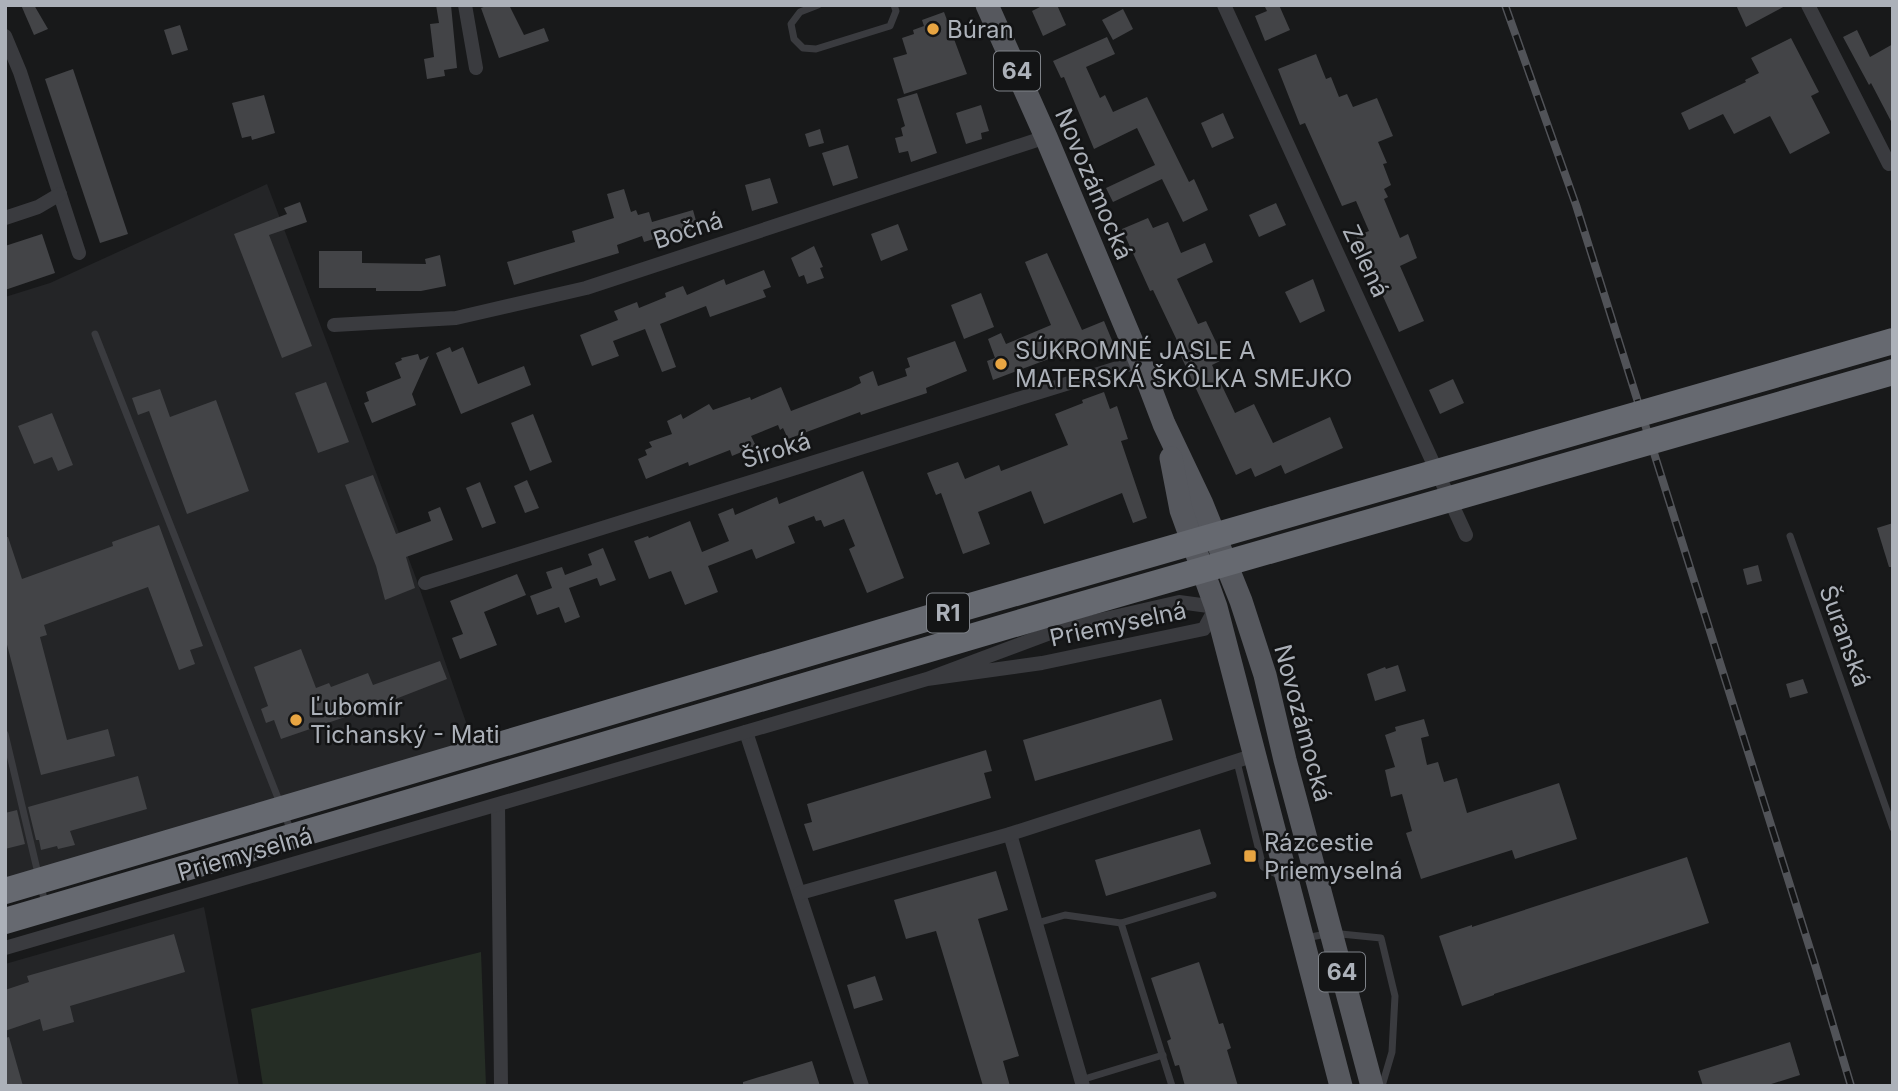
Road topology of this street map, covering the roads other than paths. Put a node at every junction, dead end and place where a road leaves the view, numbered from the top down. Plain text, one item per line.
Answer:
1 (466, 5) edge
2 (818, 5) edge
3 (894, 5) edge
4 (987, 5) edge
5 (1224, 5) edge
6 (1808, 5) edge
7 (5, 36) edge
8 (476, 68) dead end
9 (1046, 137) junction
10 (1889, 164) dead end
11 (60, 194) junction
12 (5, 218) edge
13 (79, 253) dead end
14 (334, 325) dead end
15 (94, 334) dead end
16 (1893, 341) edge
17 (1140, 361) junction
18 (1893, 372) edge
19 (1164, 424) junction
20 (1466, 535) dead end
21 (1790, 536) dead end
22 (425, 583) dead end
23 (1241, 601) junction
24 (1216, 607) junction
25 (928, 679) junction
26 (746, 732) junction
27 (5, 734) edge
28 (1246, 758) junction
29 (498, 805) junction
30 (1893, 828) edge
31 (1010, 834) junction
32 (302, 861) junction
33 (5, 891) edge
34 (800, 893) junction
35 (1213, 895) dead end
36 (5, 921) edge
37 (1121, 922) junction
38 (1036, 924) junction
39 (1331, 933) junction
40 (53, 934) junction
41 (1303, 939) junction
42 (5, 948) edge
43 (1163, 1055) junction
44 (1082, 1083) edge
45 (501, 1086) edge
46 (862, 1086) edge
47 (1172, 1086) edge
48 (1341, 1086) edge
49 (1372, 1086) edge
50 (1382, 1086) edge

1 - 8 street
2 - 3 lane
4 - 9 main road, Novozámocká / 64
5 - 20 street, Zelená
6 - 10 street
7 - 11 street
9 - 14 street, Bočná
9 - 17 main road, Novozámocká / 64
11 - 12 street
11 - 13 street
15 - 32 lane
16 - 33 highway, R1, bridge
17 - 19 main road, Novozámocká / 64
17 - 22 street, Široká
18 - 36 highway, R1, bridge
19 - 23 main road, Novozámocká / 64
19 - 24 main road, Novozámocká / 64
21 - 30 lane, Šuranská
23 - 24 main road
23 - 39 main road, Novozámocká / 64
24 - 25 street, Priemyselná
24 - 25 street, Priemyselná
24 - 28 main road, Novozámocká / 64
25 - 26 street, Priemyselná
26 - 29 street, Priemyselná
26 - 34 street
27 - 40 lane
28 - 31 street
28 - 41 main road, Novozámocká / 64
29 - 32 street, Priemyselná
29 - 45 street
31 - 34 street
31 - 38 street
32 - 40 street, Priemyselná
34 - 46 street
35 - 37 lane
37 - 38 lane
37 - 43 lane
38 - 44 street
39 - 41 lane
39 - 49 main road, Novozámocká / 64
39 - 50 lane
40 - 42 street, Priemyselná
41 - 48 main road, Novozámocká / 64
43 - 44 lane
43 - 47 lane

